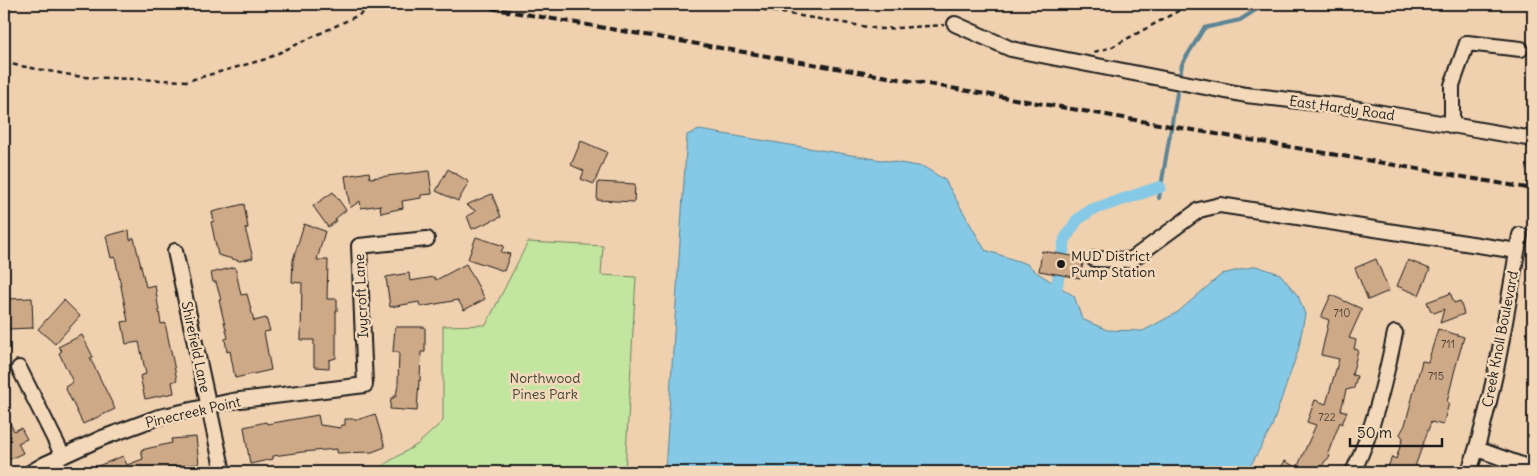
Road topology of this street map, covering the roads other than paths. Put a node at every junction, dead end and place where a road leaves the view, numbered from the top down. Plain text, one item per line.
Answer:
1 (955, 24) dead end
2 (1521, 48) dead end
3 (1452, 126) junction
4 (1533, 139) edge
5 (1520, 235) dead end
6 (428, 239) dead end
7 (175, 251) dead end
8 (1517, 251) junction
9 (1094, 259) dead end
10 (1395, 333) dead end
11 (19, 368) dead end
12 (365, 385) joint
13 (208, 406) junction
14 (1477, 449) junction
15 (63, 456) junction
16 (1533, 469) edge
17 (31, 472) edge
18 (223, 472) edge
19 (1353, 472) edge
20 (1469, 472) edge

1 - 3 street, East Hardy Road
2 - 3 street
3 - 4 street, East Hardy Road
5 - 8 street, Creek Knoll Boulevard
6 - 12 street, Ivycroft Lane
7 - 13 street, Shirefield Lane
8 - 9 street
8 - 14 street, Creek Knoll Boulevard
10 - 19 street
11 - 15 street
12 - 13 street, Pinecreek Point
13 - 15 street, Pinecreek Point
13 - 18 street, Shirefield Lane
14 - 16 street
14 - 20 street, Creek Knoll Boulevard
15 - 17 street, Pinecreek Point

